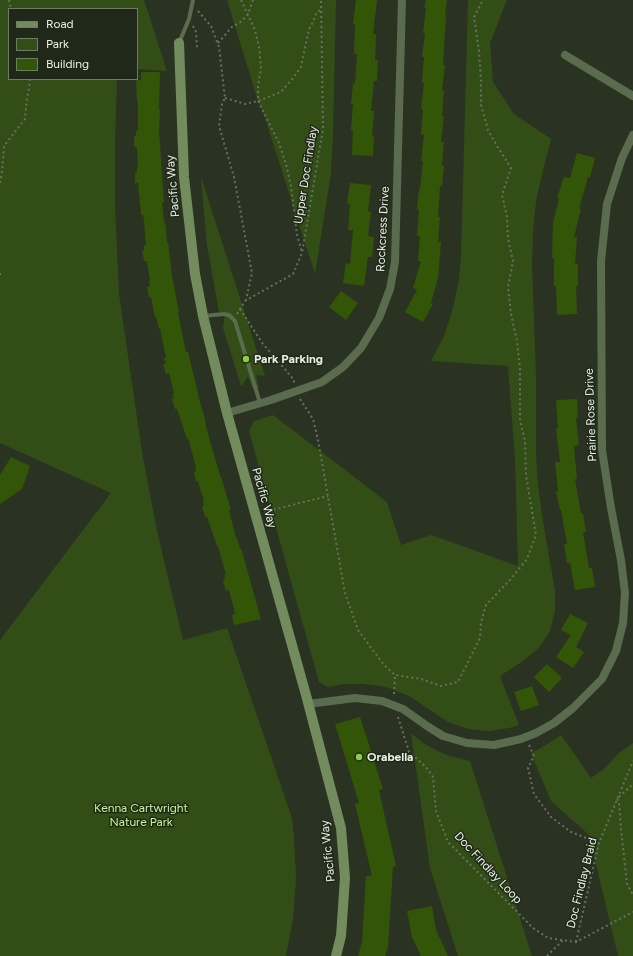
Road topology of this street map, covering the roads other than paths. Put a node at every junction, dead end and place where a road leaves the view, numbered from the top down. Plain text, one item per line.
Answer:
1 (402, 0) edge
2 (192, 2) edge
3 (179, 42) joint
4 (565, 55) dead end
5 (633, 96) edge
6 (633, 135) edge
7 (203, 316) junction
8 (260, 404) junction
9 (227, 413) junction
10 (308, 704) junction
11 (336, 956) edge

1 - 8 street, Rockcress Drive
2 - 3 lane
3 - 7 street, Pacific Way
4 - 5 street
6 - 10 street, Prairie Rose Drive
7 - 8 lane
7 - 9 street, Pacific Way
8 - 9 street, Rockcress Drive
9 - 10 street, Pacific Way
10 - 11 street, Pacific Way

